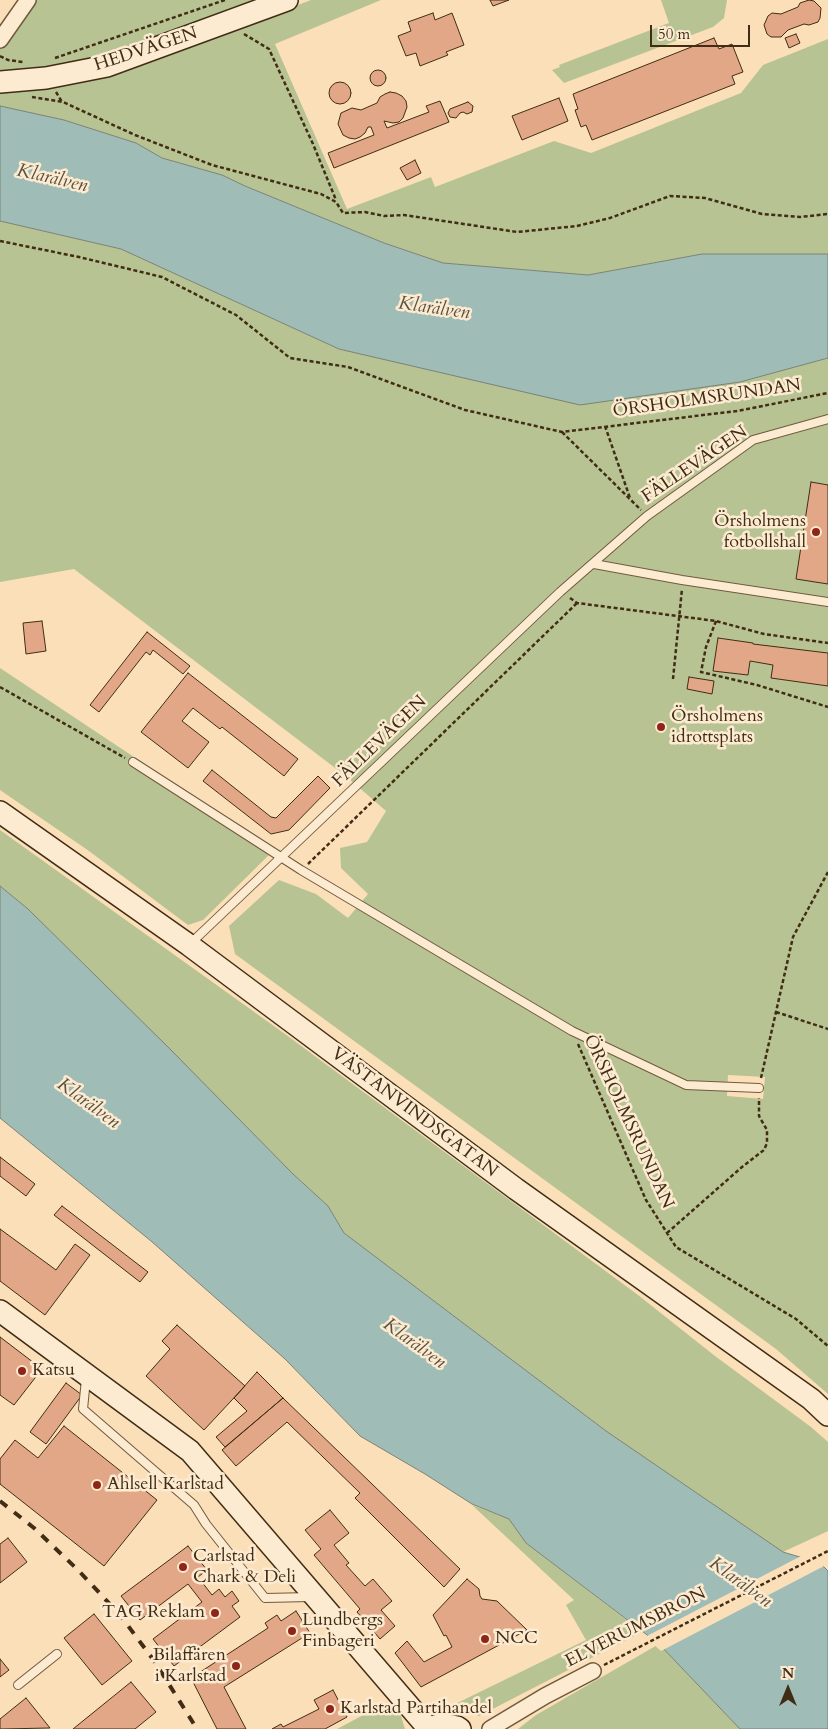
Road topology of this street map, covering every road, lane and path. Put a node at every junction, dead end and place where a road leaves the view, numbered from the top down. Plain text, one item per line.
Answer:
1 (28, 0) edge
2 (225, 0) edge
3 (286, 0) edge
4 (226, 23) junction
5 (0, 40) edge
6 (0, 56) edge
7 (54, 58) dead end
8 (27, 62) dead end
9 (0, 82) edge
10 (63, 102) dead end
11 (336, 202) junction
12 (828, 214) edge
13 (0, 241) edge
14 (828, 393) edge
15 (828, 419) edge
16 (605, 426) junction
17 (562, 432) junction
18 (630, 499) junction
19 (647, 516) junction
20 (594, 564) junction
21 (682, 580) junction
22 (560, 592) junction
23 (828, 602) edge
24 (577, 603) junction
25 (680, 616) junction
26 (716, 622) junction
27 (828, 643) edge
28 (673, 679) dead end
29 (0, 687) edge
30 (828, 707) edge
31 (133, 762) joint
32 (0, 812) edge
33 (281, 857) junction
34 (301, 870) junction
35 (828, 872) edge
36 (189, 945) junction
37 (776, 1012) junction
38 (828, 1029) edge
39 (572, 1031) junction
40 (759, 1088) junction
41 (667, 1233) junction
42 (0, 1311) edge
43 (828, 1346) edge
44 (86, 1374) junction
45 (828, 1415) edge
46 (828, 1551) edge
47 (316, 1597) junction
48 (57, 1654) dead end
49 (593, 1671) joint
50 (18, 1685) dead end
51 (428, 1728) edge
52 (460, 1729) edge
53 (490, 1729) edge

1 - 5 street
2 - 7 path
3 - 4 street, HEDVÄGEN
4 - 9 street, HEDVÄGEN
4 - 11 path
6 - 8 path
10 - 11 path
11 - 12 path
13 - 17 path
14 - 16 path, ÖRSHOLMSRUNDAN
15 - 19 lane, FÄLLEVÄGEN
16 - 17 path
16 - 18 path, ÖRSHOLMSRUNDAN
17 - 18 path
18 - 19 path
19 - 20 lane, FÄLLEVÄGEN
20 - 21 lane
20 - 22 lane, FÄLLEVÄGEN
21 - 23 lane
21 - 25 path
22 - 24 path
22 - 33 lane, FÄLLEVÄGEN
24 - 25 path
24 - 34 path
25 - 26 path
25 - 28 path
26 - 27 path
26 - 30 path
29 - 31 path
31 - 33 lane
32 - 36 street, VÄSTANVINDSGATAN
33 - 34 lane
33 - 36 lane, FÄLLEVÄGEN
34 - 39 lane
35 - 37 path
36 - 45 street, VÄSTANVINDSGATAN
37 - 38 path
37 - 40 path
39 - 40 lane
39 - 41 path, ÖRSHOLMSRUNDAN
40 - 41 path
41 - 43 path, ÖRSHOLMSRUNDAN
42 - 44 street
44 - 47 street
44 - 47 lane
46 - 49 path, ELVERUMSBRON
47 - 51 street
48 - 50 lane
49 - 53 street, ELVERUMSBRON
51 - 52 street

